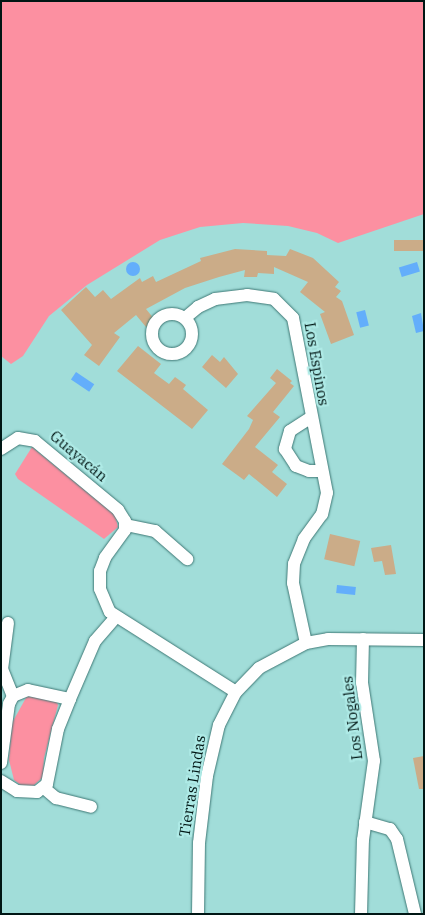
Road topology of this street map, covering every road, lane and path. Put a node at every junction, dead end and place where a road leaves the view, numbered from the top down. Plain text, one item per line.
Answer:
1 (185, 318) dead end
2 (310, 418) junction
3 (1, 450) edge
4 (322, 471) junction
5 (126, 525) junction
6 (187, 559) dead end
7 (115, 618) junction
8 (8, 623) dead end
9 (363, 639) junction
10 (424, 640) edge
11 (306, 643) junction
12 (236, 692) junction
13 (14, 696) junction
14 (70, 699) junction
15 (1, 763) edge
16 (3, 786) edge
17 (44, 788) junction
18 (91, 807) dead end
19 (365, 822) junction
20 (198, 914) edge
21 (361, 914) edge
22 (415, 914) edge

1 - 2 street, Los Espinos
2 - 4 street, Los Espinos
2 - 4 street, Los Espinos
3 - 5 street, Guayacán
4 - 11 street, Los Espinos
5 - 6 street
5 - 7 street
7 - 12 street
7 - 14 street
8 - 13 street
9 - 10 street, Tierras Lindas
9 - 11 street, Tierras Lindas
9 - 19 street, Los Nogales
11 - 12 street, Tierras Lindas
12 - 20 street, Tierras Lindas
13 - 14 street
13 - 15 street
14 - 17 street
16 - 17 street
17 - 18 street
19 - 21 street, Los Nogales
19 - 22 street

